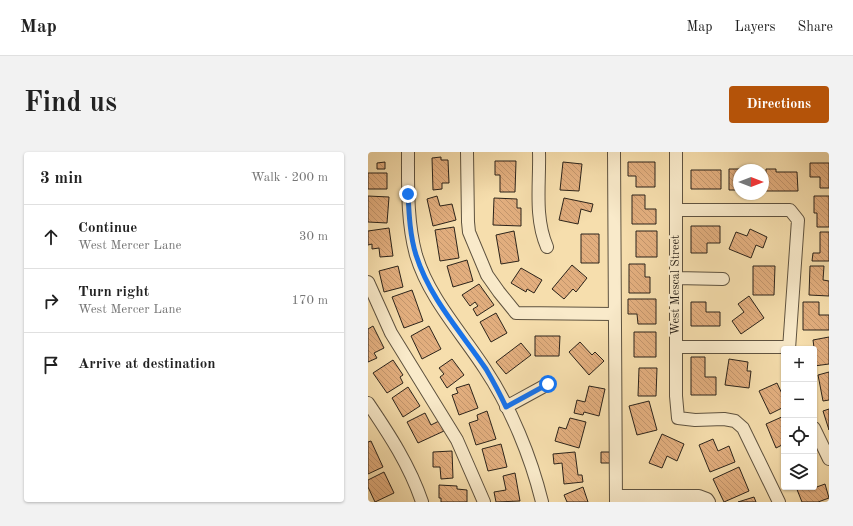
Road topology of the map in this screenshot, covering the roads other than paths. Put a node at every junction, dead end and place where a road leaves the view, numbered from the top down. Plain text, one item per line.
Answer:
1 (408, 152) edge
2 (467, 152) edge
3 (539, 152) edge
4 (614, 152) edge
5 (676, 152) edge
6 (676, 210) junction
7 (547, 247) dead end
8 (676, 278) junction
9 (723, 279) dead end
10 (368, 282) edge
11 (614, 314) junction
12 (788, 346) edge
13 (676, 347) junction
14 (781, 348) edge
15 (548, 384) dead end
16 (368, 403) edge
17 (506, 407) junction
18 (817, 434) edge
19 (829, 459) edge
20 (616, 499) edge
21 (422, 502) edge
22 (484, 502) edge
23 (542, 502) edge
24 (709, 502) edge
25 (779, 502) edge

1 - 17 street
2 - 11 street
3 - 7 street
4 - 11 street
5 - 6 street, West Mescal Street
6 - 8 street, West Mescal Street
6 - 12 street
8 - 9 street
8 - 13 street, West Mescal Street
10 - 22 street
11 - 20 street
13 - 14 street
13 - 25 street, West Mescal Street
15 - 17 street
16 - 21 street
17 - 23 street
18 - 19 street
20 - 24 street

